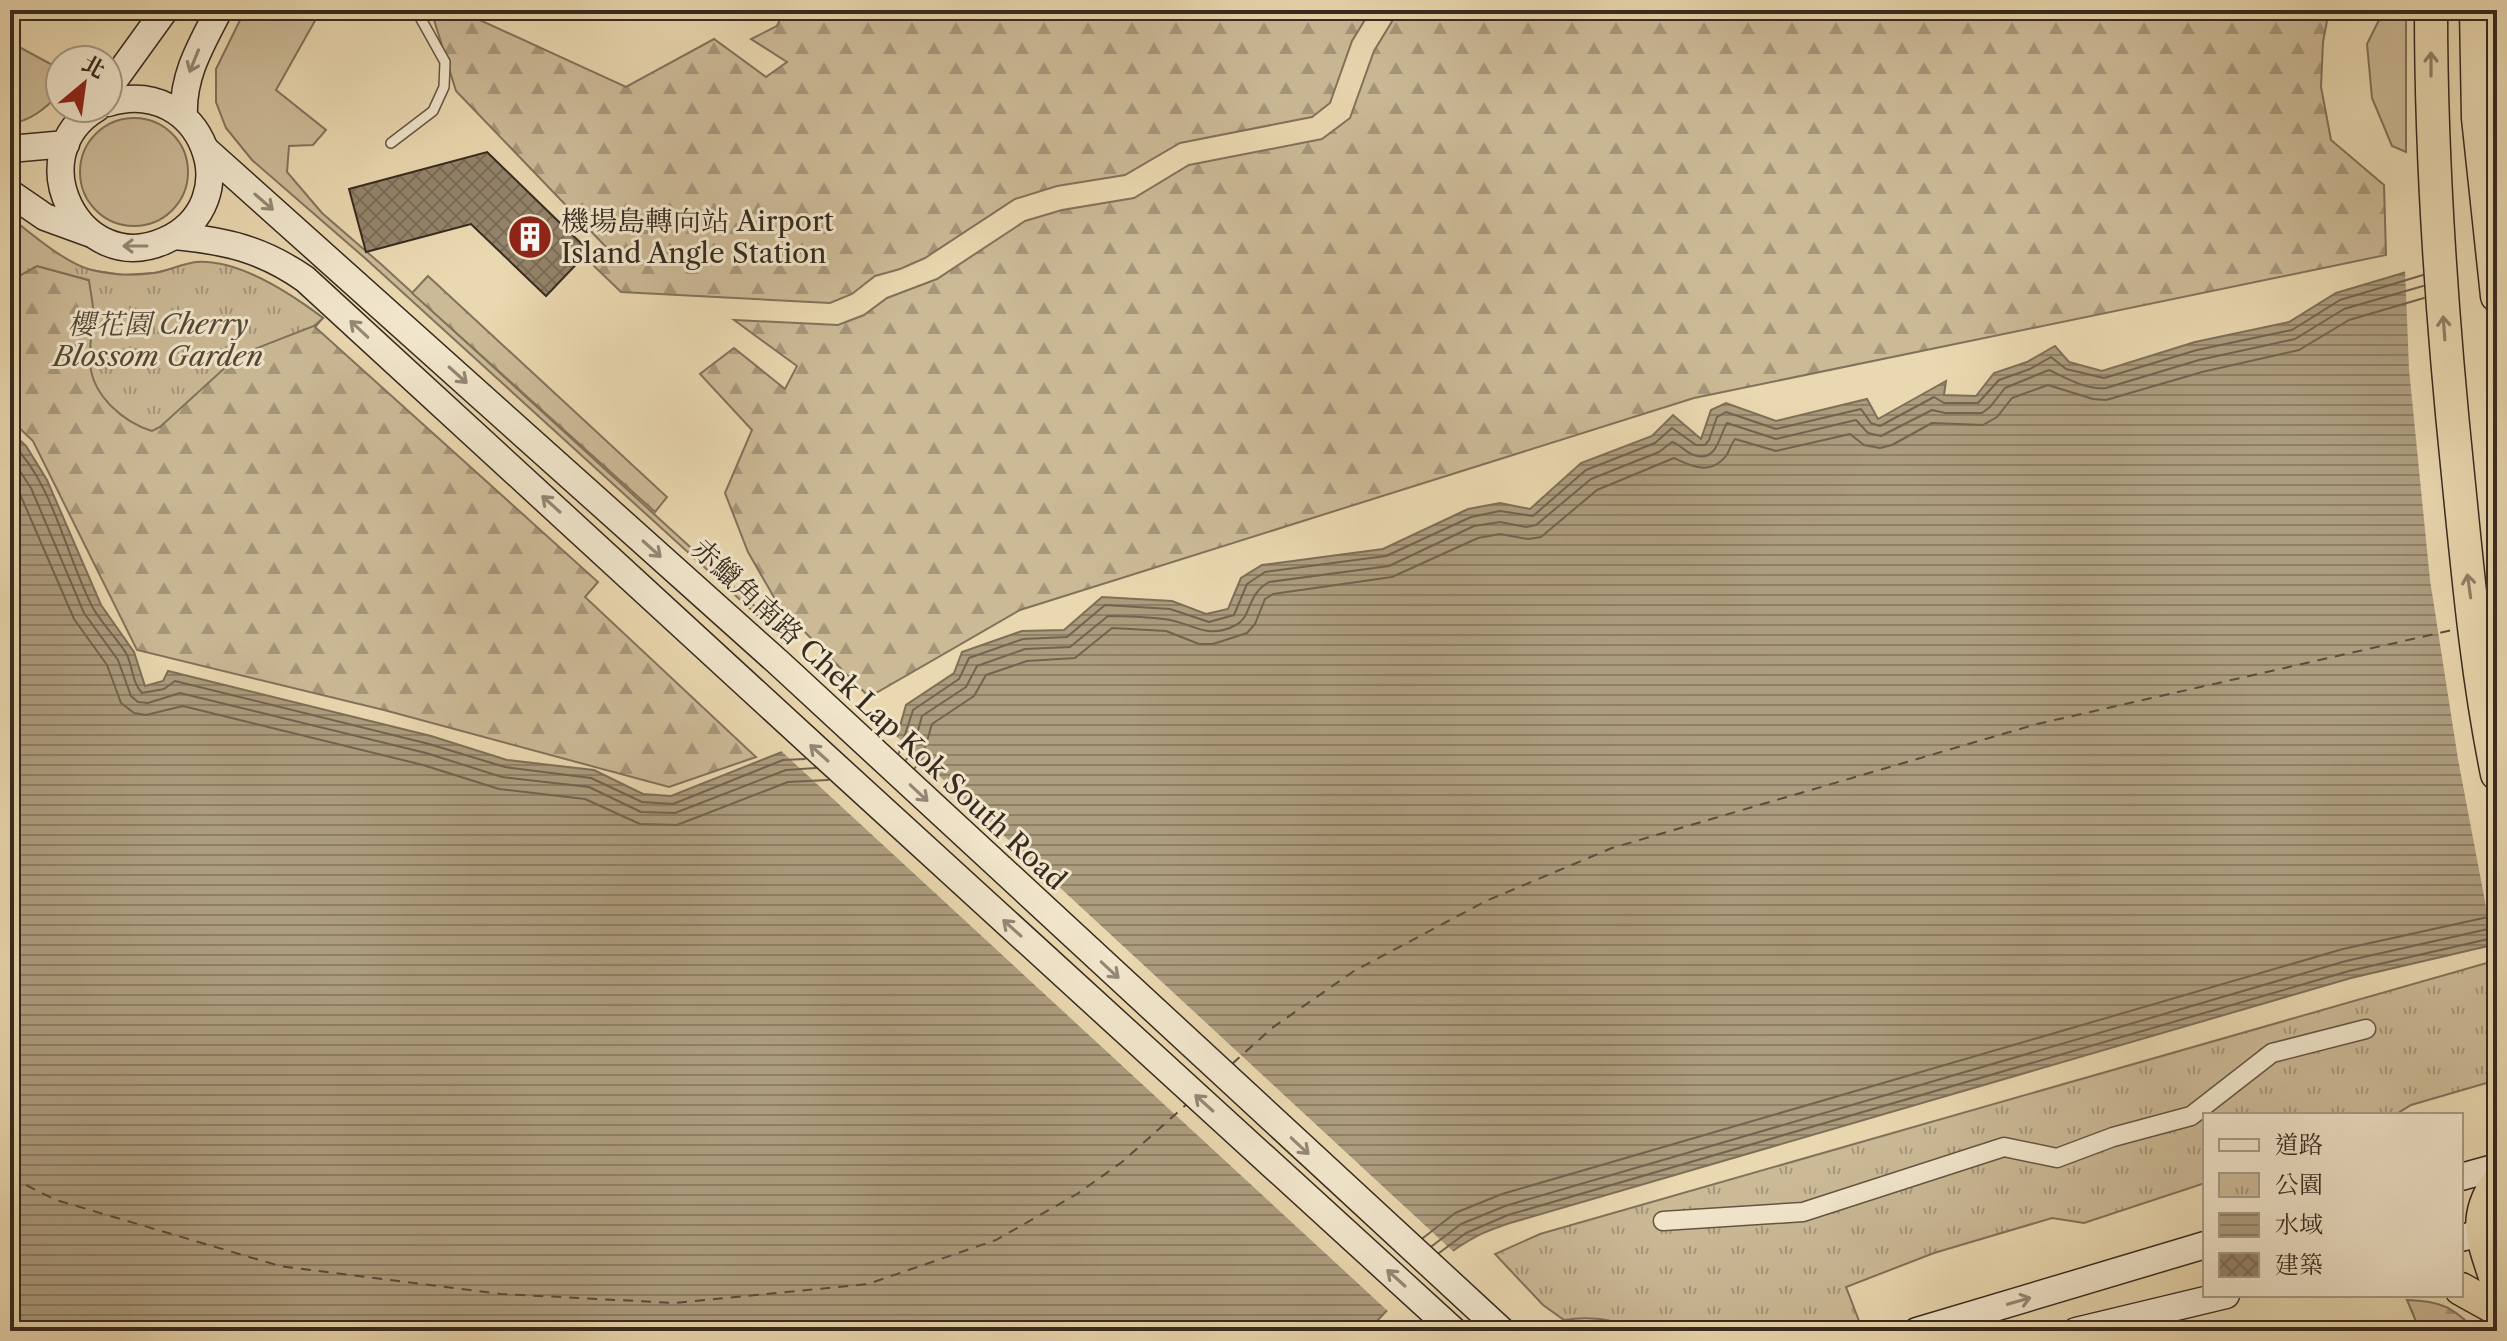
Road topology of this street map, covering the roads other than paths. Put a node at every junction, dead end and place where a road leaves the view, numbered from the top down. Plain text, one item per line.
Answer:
1 (165, 10) edge
2 (219, 10) edge
3 (416, 10) edge
4 (2431, 10) edge
5 (2476, 10) edge
6 (124, 67) edge
7 (124, 100) edge
8 (184, 116) junction
9 (80, 124) edge
10 (391, 143) dead end
11 (66, 144) junction
12 (10, 149) edge
13 (206, 150) junction
14 (10, 193) edge
15 (96, 236) junction
16 (175, 236) junction
17 (2497, 296) edge
18 (2497, 774) edge
19 (2366, 1029) dead end
20 (2497, 1167) edge
21 (2463, 1176) edge
22 (2497, 1183) edge
23 (1663, 1221) dead end
24 (2480, 1233) edge
25 (2203, 1246) edge
26 (2497, 1283) edge
27 (2463, 1290) edge
28 (2218, 1297) edge
29 (2497, 1309) edge
30 (1497, 1328) edge
31 (1454, 1331) edge
32 (1917, 1331) edge
33 (2076, 1331) edge

1 - 6 main road
2 -> 8 main road
3 - 10 lane
18 -> 4 highway
5 - 17 highway
7 - 8 main road
8 - 13 main road
9 - 11 main road
11 - 12 main road
11 - 15 main road
13 - 16 main road
13 -> 30 main road, 赤鱲角南路 Chek Lap Kok South Road
14 - 15 main road
16 -> 15 main road
31 -> 16 main road
19 - 23 street
20 - 21 main road
22 - 24 highway
24 - 26 highway
32 -> 25 main road
27 - 29 highway
28 - 33 main road

